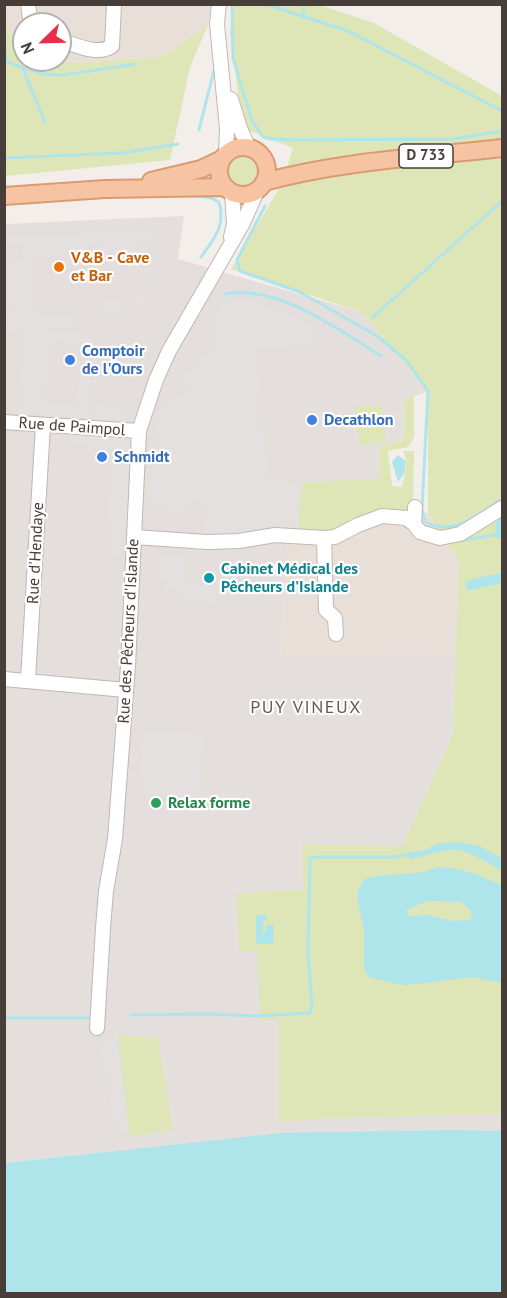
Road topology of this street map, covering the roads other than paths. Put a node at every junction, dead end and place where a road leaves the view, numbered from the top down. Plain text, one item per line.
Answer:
1 (114, 4) edge
2 (219, 4) edge
3 (72, 44) edge
4 (222, 62) junction
5 (248, 147) junction
6 (502, 148) edge
7 (224, 156) junction
8 (265, 162) junction
9 (350, 165) junction
10 (261, 185) junction
11 (105, 189) junction
12 (229, 189) junction
13 (4, 196) edge
14 (226, 254) junction
15 (4, 422) edge
16 (43, 425) junction
17 (139, 431) junction
18 (415, 507) dead end
19 (502, 508) edge
20 (414, 524) junction
21 (134, 537) junction
22 (324, 538) junction
23 (336, 634) dead end
24 (4, 678) edge
25 (28, 681) junction
26 (126, 690) junction
27 (97, 1028) dead end

1 - 3 street
2 - 4 street
4 - 5 street
4 - 7 street
5 - 7 main road
5 - 8 main road
6 - 9 main road, D 733
7 - 11 main road
7 - 12 main road
8 - 9 main road, D 733
8 - 10 main road
9 - 10 main road, D 733
10 - 12 main road
10 - 14 street, Rue des Pêcheurs d'Islande
11 - 12 main road
11 - 13 main road
12 - 14 street, Rue des Pêcheurs d'Islande
14 - 17 street, Rue des Pêcheurs d'Islande
15 - 16 street, Rue de Paimpol
16 - 17 street, Rue de Paimpol
16 - 25 street, Rue d'Hendaye
17 - 21 street, Rue des Pêcheurs d'Islande
18 - 20 street
19 - 20 street
20 - 22 street
21 - 22 street
21 - 26 street, Rue des Pêcheurs d'Islande
22 - 23 street
24 - 25 street
25 - 26 street
26 - 27 street, Rue des Pêcheurs d'Islande

